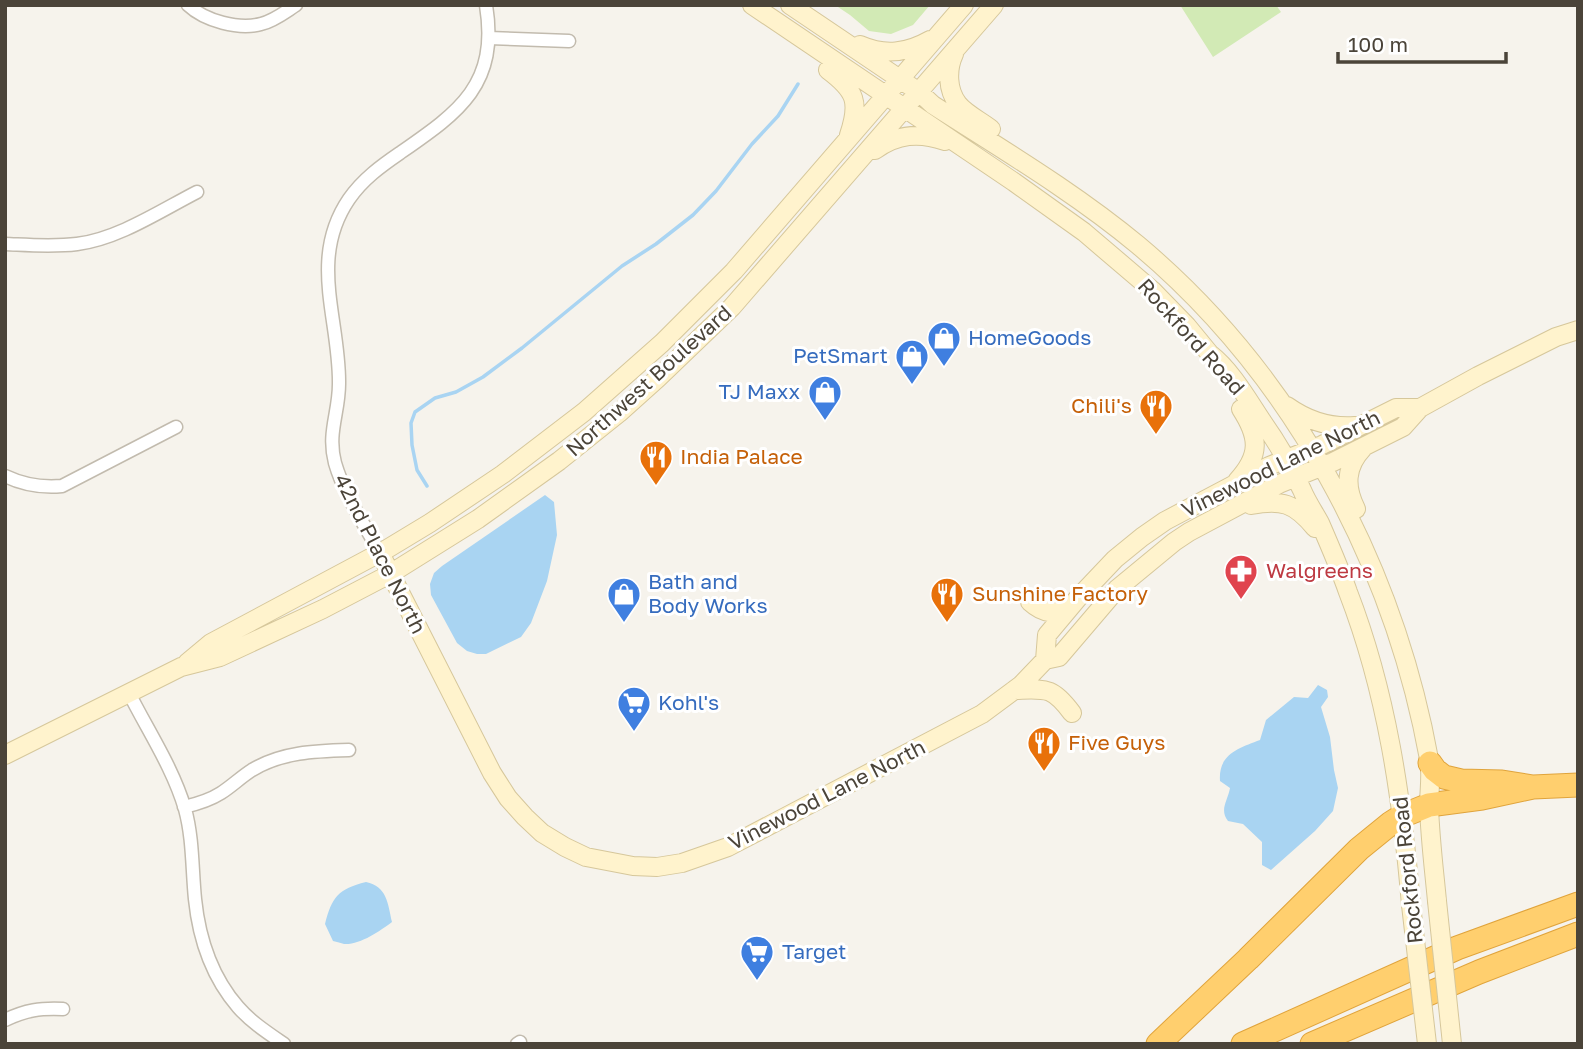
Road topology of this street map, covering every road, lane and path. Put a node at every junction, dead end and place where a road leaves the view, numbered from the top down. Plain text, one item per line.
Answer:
1 (188, 5) edge
2 (296, 5) edge
3 (486, 5) edge
4 (752, 5) edge
5 (790, 5) edge
6 (964, 5) edge
7 (994, 5) edge
8 (781, 26) junction
9 (939, 34) junction
10 (489, 38) junction
11 (842, 40) junction
12 (569, 41) dead end
13 (958, 47) junction
14 (900, 79) junction
15 (919, 92) junction
16 (886, 96) junction
17 (904, 108) junction
18 (847, 141) junction
19 (966, 150) junction
20 (858, 162) junction
21 (1036, 171) junction
22 (197, 192) dead end
23 (5, 244) edge
24 (1578, 330) edge
25 (1217, 359) junction
26 (1280, 401) junction
27 (1420, 408) junction
28 (1359, 426) junction
29 (176, 427) dead end
30 (1365, 446) junction
31 (1311, 449) junction
32 (1287, 459) junction
33 (1322, 467) junction
34 (5, 476) edge
35 (1297, 477) junction
36 (1232, 485) junction
37 (1234, 508) junction
38 (380, 553) junction
39 (1336, 561) junction
40 (390, 574) junction
41 (1030, 602) dead end
42 (1072, 606) junction
43 (1404, 653) junction
44 (1045, 660) junction
45 (181, 667) junction
46 (1014, 690) junction
47 (129, 693) junction
48 (1072, 712) dead end
49 (349, 750) dead end
50 (5, 755) edge
51 (1430, 763) junction
52 (1578, 785) edge
53 (1533, 787) junction
54 (1429, 806) junction
55 (184, 807) junction
56 (1402, 816) junction
57 (586, 857) joint
58 (1578, 904) edge
59 (1578, 933) edge
60 (63, 1009) dead end
61 (5, 1020) edge
62 (284, 1044) edge
63 (1158, 1044) edge
64 (1244, 1044) edge
65 (1312, 1044) edge
66 (1427, 1044) edge
67 (1452, 1044) edge

1 - 2 street
3 - 10 street, 42nd Place North
4 - 8 main road, Rockford Road
5 - 11 main road, Rockford Road
6 - 9 main road, Northwest Boulevard
7 - 13 main road, Northwest Boulevard
8 - 16 main road, Rockford Road
8 - 18 main road
9 - 11 main road
9 - 14 main road, Northwest Boulevard
10 - 12 street
10 - 38 street, 42nd Place North
11 - 14 main road, Rockford Road
13 - 15 main road, Northwest Boulevard
13 - 21 main road
14 - 15 main road, Rockford Road
14 - 16 main road, Northwest Boulevard
15 - 17 main road, Northwest Boulevard
15 - 21 main road, Rockford Road
16 - 17 main road, Rockford Road
16 - 18 main road, Northwest Boulevard
17 - 19 main road, Rockford Road
17 - 20 main road, Northwest Boulevard
18 - 38 main road, Northwest Boulevard
19 - 20 main road
19 - 25 main road, Rockford Road
20 - 40 main road, Northwest Boulevard
21 - 26 main road, Rockford Road
22 - 23 street
24 - 27 main road, Vinewood Lane North
25 - 32 main road, Rockford Road
25 - 36 main road
26 - 28 main road
26 - 31 main road, Rockford Road
27 - 28 main road, Vinewood Lane North
27 - 30 main road, Vinewood Lane North
28 - 31 main road, Vinewood Lane North
29 - 34 street
30 - 33 main road, Vinewood Lane North
30 - 43 main road
31 - 32 main road, Vinewood Lane North
31 - 33 main road, Rockford Road
32 - 35 main road, Rockford Road
32 - 36 main road, Vinewood Lane North
33 - 35 main road, Vinewood Lane North
33 - 43 main road, Rockford Road
35 - 37 main road, Vinewood Lane North
35 - 39 main road, Rockford Road
36 - 42 main road, Vinewood Lane North
37 - 39 main road
37 - 44 main road, Vinewood Lane North
38 - 40 main road, 42nd Place North
38 - 45 main road, Northwest Boulevard
39 - 56 main road, Rockford Road
40 - 45 main road, Northwest Boulevard
40 - 57 main road, 42nd Place North
41 - 42 main road
42 - 44 main road, Vinewood Lane North
43 - 51 main road, Rockford Road
44 - 46 main road, Vinewood Lane North
45 - 47 main road, Northwest Boulevard
46 - 48 main road
46 - 57 main road, Vinewood Lane North
47 - 50 main road, Northwest Boulevard
47 - 55 street
49 - 55 street
51 - 53 highway
51 - 54 main road, Rockford Road
52 - 53 highway
53 - 54 highway
54 - 56 highway
54 - 67 main road, Rockford Road, bridge
55 - 62 street
56 - 63 highway
56 - 66 main road, Rockford Road, bridge
58 - 64 highway
59 - 65 highway
60 - 61 street

